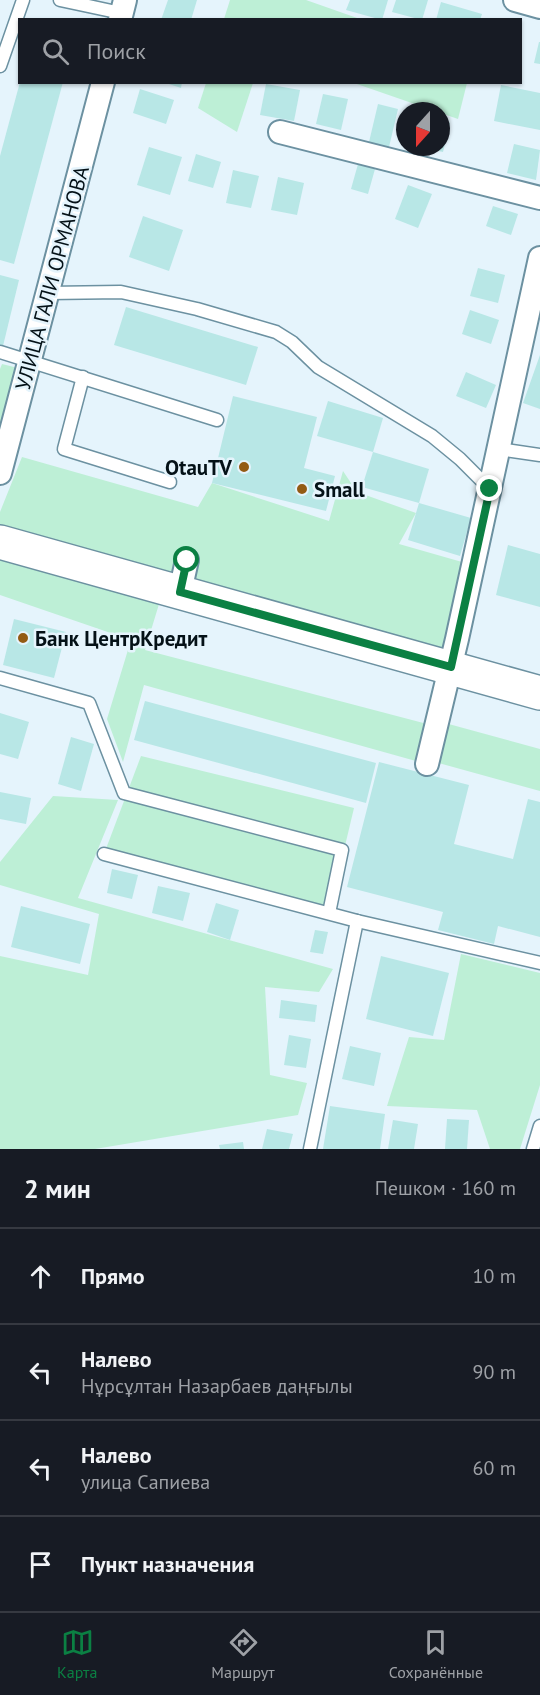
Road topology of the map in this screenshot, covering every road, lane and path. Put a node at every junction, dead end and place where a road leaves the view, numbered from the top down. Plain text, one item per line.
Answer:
1 (23, 0) edge
2 (60, 0) edge
3 (515, 0) edge
4 (540, 7) edge
5 (122, 11) edge
6 (0, 66) edge
7 (102, 84) edge
8 (280, 132) dead end
9 (540, 198) edge
10 (540, 258) edge
11 (48, 293) junction
12 (0, 352) edge
13 (30, 360) junction
14 (83, 377) junction
15 (217, 420) dead end
16 (499, 449) junction
17 (540, 455) edge
18 (0, 474) edge
19 (170, 482) dead end
20 (490, 489) junction
21 (0, 542) edge
22 (187, 560) dead end
23 (180, 592) junction
24 (451, 667) junction
25 (0, 678) edge
26 (540, 693) edge
27 (427, 764) dead end
28 (104, 854) dead end
29 (329, 913) junction
30 (357, 921) junction
31 (540, 963) edge
32 (540, 1126) edge
33 (310, 1149) edge
34 (533, 1149) edge

1 - 6 lane
2 - 5 lane
3 - 4 street
7 - 11 street, УЛИЦА ГАЛИ ОРМАНОВА
8 - 9 street
10 - 16 street
11 - 13 street, УЛИЦА ГАЛИ ОРМАНОВА
11 - 20 lane
12 - 13 lane
13 - 14 lane
13 - 18 street, УЛИЦА ГАЛИ ОРМАНОВА
14 - 15 lane
14 - 19 lane
16 - 17 lane
16 - 20 street
20 - 24 street
21 - 23 main road
22 - 23 street
23 - 24 main road
24 - 26 main road
24 - 27 street
25 - 29 lane
28 - 29 lane
29 - 30 lane
30 - 31 lane
30 - 33 lane
32 - 34 lane

